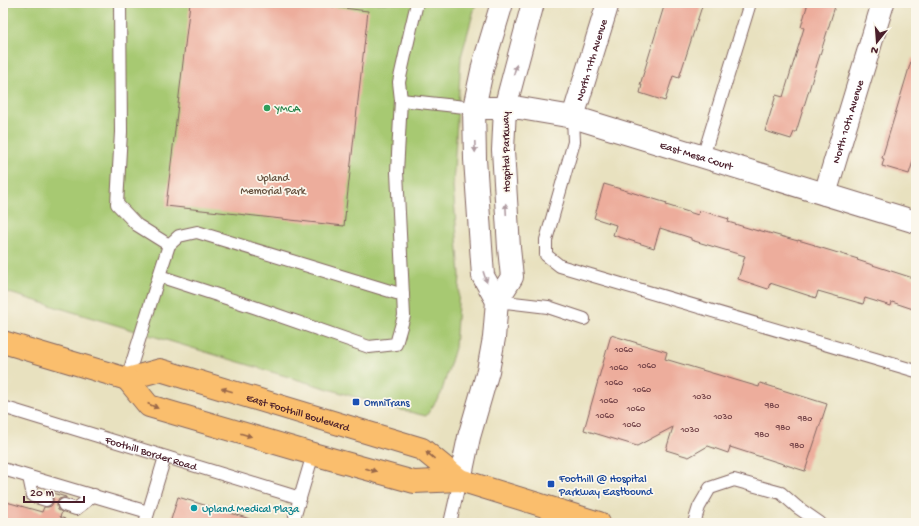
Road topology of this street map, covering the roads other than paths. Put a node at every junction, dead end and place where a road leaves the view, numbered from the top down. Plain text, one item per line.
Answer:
1 (120, 3) edge
2 (417, 3) edge
3 (502, 3) edge
4 (533, 3) edge
5 (608, 3) edge
6 (750, 3) edge
7 (883, 3) edge
8 (401, 100) junction
9 (474, 108) junction
10 (505, 108) junction
11 (573, 117) junction
12 (703, 157) junction
13 (825, 194) junction
14 (916, 222) edge
15 (169, 245) junction
16 (159, 276) junction
17 (402, 295) junction
18 (497, 301) junction
19 (584, 319) dead end
20 (3, 342) edge
21 (916, 371) edge
22 (127, 379) junction
23 (3, 407) edge
24 (313, 454) junction
25 (164, 457) junction
26 (3, 469) edge
27 (29, 477) junction
28 (460, 480) junction
29 (94, 495) junction
30 (300, 498) junction
31 (46, 500) dead end
32 (64, 505) dead end
33 (295, 515) dead end
34 (147, 517) edge
35 (450, 523) edge
36 (600, 523) edge
37 (694, 523) edge
38 (820, 523) edge

1 - 15 lane
2 - 8 lane
3 - 9 street
10 -> 4 street, Hospital Parkway
5 - 11 street, North 11th Avenue
6 - 12 lane
7 - 13 street, North 10th Avenue
8 - 9 lane
8 - 17 lane
9 - 10 street, East Mesa Court
9 -> 18 street
10 - 11 street, East Mesa Court
18 -> 10 street, Hospital Parkway
11 - 12 street, East Mesa Court
11 - 21 lane
12 - 13 street, East Mesa Court
13 - 14 street, East Mesa Court
15 - 16 lane
15 - 17 lane
16 - 17 lane
16 - 22 lane
18 - 19 lane
18 - 28 street, Hospital Parkway
20 - 22 main road
22 -> 24 main road, East Foothill Boulevard
28 -> 22 main road, East Foothill Boulevard
23 - 25 lane, Foothill Border Road
24 -> 28 main road, East Foothill Boulevard
24 - 30 lane
25 - 30 lane, Foothill Border Road
25 - 34 lane
26 - 27 lane
27 - 29 lane
27 - 31 lane
28 - 35 lane
28 - 36 main road, East Foothill Boulevard
29 - 32 lane
29 - 34 lane
30 - 33 lane
37 - 38 lane

